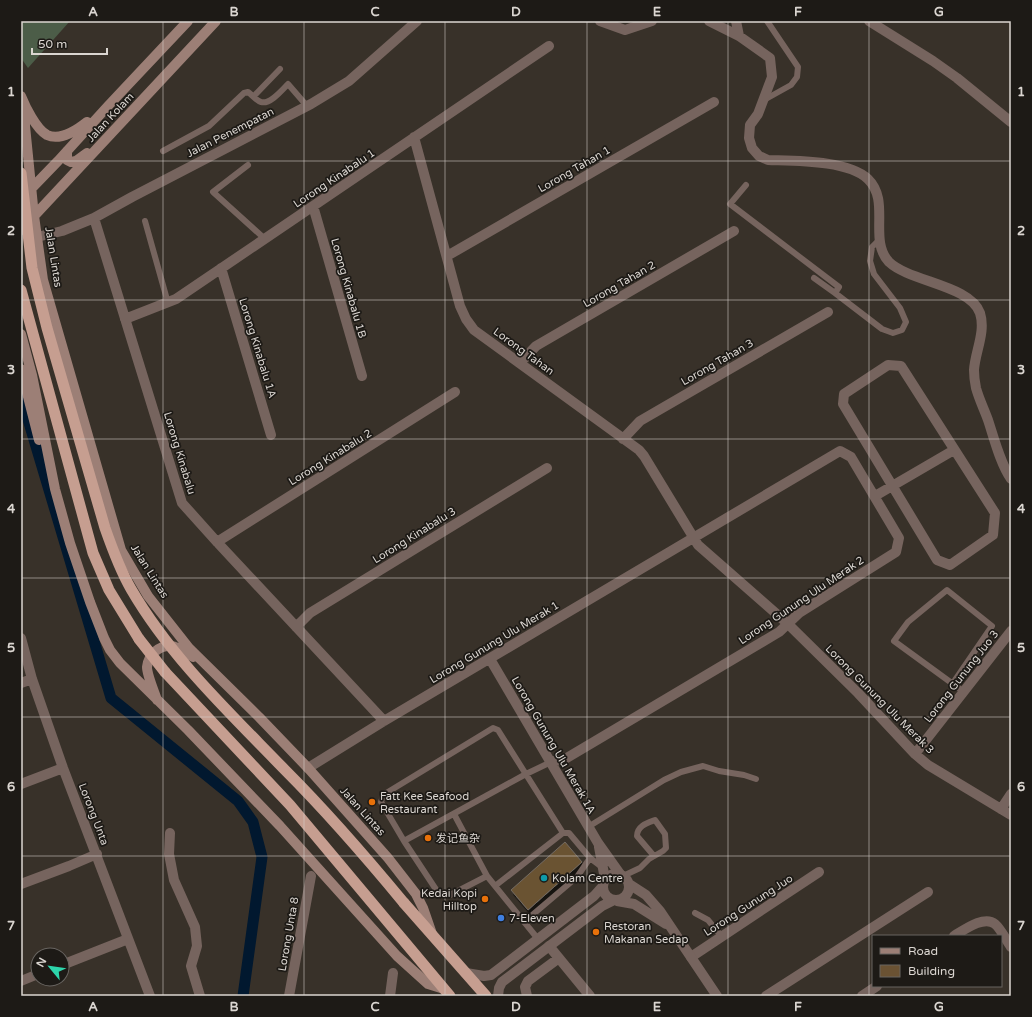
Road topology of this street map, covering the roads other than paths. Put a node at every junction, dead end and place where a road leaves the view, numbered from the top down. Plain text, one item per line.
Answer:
1 (188, 21) edge
2 (216, 21) edge
3 (417, 21) edge
4 (600, 21) edge
5 (652, 21) edge
6 (709, 21) edge
7 (736, 21) edge
8 (767, 21) edge
9 (869, 21) edge
10 (739, 36) junction
11 (549, 46) dead end
12 (280, 69) dead end
13 (21, 96) edge
14 (254, 96) junction
15 (762, 101) junction
16 (714, 102) dead end
17 (25, 106) junction
18 (108, 106) junction
19 (307, 106) junction
20 (1011, 122) edge
21 (25, 126) junction
22 (21, 137) edge
23 (414, 137) junction
24 (102, 143) junction
25 (67, 151) junction
26 (163, 151) dead end
27 (248, 165) dead end
28 (21, 173) edge
29 (746, 185) dead end
30 (32, 187) junction
31 (21, 198) edge
32 (313, 206) junction
33 (34, 216) junction
34 (94, 218) junction
35 (145, 221) dead end
36 (21, 230) edge
37 (734, 231) dead end
38 (37, 236) junction
39 (265, 239) junction
40 (879, 240) junction
41 (447, 256) junction
42 (221, 268) junction
43 (814, 278) dead end
44 (21, 290) edge
45 (835, 293) junction
46 (168, 303) junction
47 (828, 312) dead end
48 (126, 319) junction
49 (21, 334) edge
50 (520, 363) junction
51 (21, 369) edge
52 (362, 376) dead end
53 (456, 392) dead end
54 (271, 435) dead end
55 (623, 439) junction
56 (954, 450) junction
57 (840, 451) joint
58 (547, 468) dead end
59 (1011, 479) edge
60 (893, 485) junction
61 (55, 489) junction
62 (875, 496) junction
63 (694, 539) junction
64 (217, 542) junction
65 (788, 624) junction
66 (296, 626) junction
67 (1011, 631) edge
68 (21, 638) edge
69 (490, 659) junction
70 (209, 667) junction
71 (32, 679) junction
72 (21, 683) edge
73 (953, 684) junction
74 (964, 692) junction
75 (158, 701) junction
76 (384, 721) junction
77 (915, 754) junction
78 (551, 762) junction
79 (63, 768) junction
80 (308, 768) junction
81 (526, 774) junction
82 (756, 779) dead end
83 (21, 784) edge
84 (1011, 794) edge
85 (1002, 809) junction
86 (454, 814) junction
87 (1011, 815) edge
88 (588, 827) junction
89 (170, 833) dead end
90 (563, 833) junction
91 (404, 841) junction
92 (598, 843) junction
93 (97, 854) junction
94 (654, 856) junction
95 (590, 858) junction
96 (602, 867) junction
97 (819, 872) dead end
98 (311, 876) dead end
99 (487, 876) junction
100 (624, 878) junction
101 (604, 883) junction
102 (21, 884) edge
103 (495, 886) junction
104 (928, 892) dead end
105 (614, 901) junction
106 (695, 913) dead end
107 (524, 922) junction
108 (670, 926) junction
109 (432, 935) junction
110 (956, 935) edge
111 (722, 937) junction
112 (128, 939) junction
113 (538, 939) junction
114 (549, 946) junction
115 (1011, 947) edge
116 (691, 957) junction
117 (559, 958) junction
118 (70, 961) edge
119 (393, 973) dead end
120 (466, 973) junction
121 (876, 987) edge
122 (447, 992) edge
123 (150, 996) edge
124 (200, 996) edge
125 (289, 996) edge
126 (390, 996) edge
127 (486, 996) edge
128 (498, 996) edge
129 (527, 996) edge
130 (590, 996) edge
131 (716, 996) edge
132 (766, 996) edge
133 (862, 996) edge

1 - 18 main road, Jalan Kolam
2 - 24 main road, Jalan Kolam
3 - 19 street, Jalan Penempatan
4 - 5 street
6 - 10 street
7 - 10 street
8 - 15 lane
9 - 20 street
10 - 15 street
11 - 23 street, Lorong Kinabalu 1
12 - 14 lane
13 - 17 main road
14 - 19 lane
14 - 26 lane
15 - 40 street
16 - 41 street, Lorong Tahan 1
17 - 18 main road
17 - 21 main road, Jalan Lintas
18 - 25 main road, Jalan Kolam
19 - 34 street, Jalan Penempatan
21 - 22 main road
21 - 30 main road, Jalan Lintas
23 - 32 street, Lorong Kinabalu 1
23 - 41 street, Lorong Tahan
24 - 25 main road
24 - 33 main road, Jalan Kolam
25 - 30 main road, Jalan Kolam
27 - 39 lane
28 - 109 highway, Jalan Lintas, bridge
29 - 45 lane
30 - 31 main road, Jalan Kolam
30 - 33 main road, Jalan Lintas
32 - 39 street, Lorong Kinabalu 1
32 - 52 street, Lorong Kinabalu 1B
33 - 36 main road, Jalan Kolam
33 - 38 main road, Jalan Lintas
34 - 38 street, Jalan Penempatan
34 - 48 street, Lorong Kinabalu
35 - 46 lane
37 - 50 street, Lorong Tahan 2
38 - 70 main road, Jalan Lintas
39 - 42 street, Lorong Kinabalu 1
40 - 45 lane
40 - 59 street
41 - 50 street, Lorong Tahan
42 - 46 street, Lorong Kinabalu 1
42 - 54 street, Lorong Kinabalu 1A
43 - 45 lane
44 - 122 highway, bridge
46 - 48 street, Lorong Kinabalu 1
47 - 55 street, Lorong Tahan 3
48 - 64 street, Lorong Kinabalu
49 - 61 main road
50 - 55 street, Lorong Tahan
51 - 61 main road
53 - 64 street, Lorong Kinabalu 2
55 - 63 street, Lorong Tahan
56 - 60 street
56 - 60 street
56 - 60 street
57 - 62 street, Lorong Gunung Ulu Merak 2
57 - 63 street, Lorong Gunung Ulu Merak 1
58 - 66 street, Lorong Kinabalu 3
60 - 62 street
61 - 75 main road
62 - 65 street, Lorong Gunung Ulu Merak 2
63 - 65 street, Lorong Gunung Ulu Merak 3
63 - 69 street, Lorong Gunung Ulu Merak 1
64 - 66 street, Lorong Kinabalu
65 - 77 street, Lorong Gunung Ulu Merak 3
65 - 78 street, Lorong Gunung Ulu Merak 2
66 - 76 street, Lorong Kinabalu
67 - 74 street, Lorong Gunung Juo 3
68 - 71 street, Lorong Unta
69 - 76 street, Lorong Gunung Ulu Merak 1
69 - 78 street, Lorong Gunung Ulu Merak 1A
70 - 75 main road
70 - 80 main road, Jalan Lintas
71 - 72 street
71 - 79 street, Lorong Unta
73 - 73 lane
73 - 74 lane
74 - 77 street, Lorong Gunung Juo 3
75 - 122 main road
76 - 80 street, Lorong Gunung Ulu Merak 1
77 - 85 street, Lorong Gunung Ulu Merak 3
78 - 81 lane
78 - 88 street, Lorong Gunung Ulu Merak 1A
79 - 83 street
79 - 93 street, Lorong Unta
80 - 109 main road, Jalan Lintas
81 - 86 lane
81 - 90 lane
81 - 91 lane
82 - 88 lane
84 - 85 street
85 - 87 street, Lorong Gunung Ulu Merak 3
86 - 91 lane
86 - 99 lane
88 - 92 street, Lorong Gunung Ulu Merak 1A
89 - 124 street
90 - 95 lane
90 - 103 lane
91 - 99 lane
92 - 96 street, Lorong Gunung Ulu Merak 1A
92 - 100 street, Lorong Gunung Ulu Merak 1A
93 - 102 street
93 - 112 street, Lorong Unta
94 - 94 lane
94 - 100 lane
95 - 96 lane
95 - 107 lane
96 - 101 street, Lorong Gunung Ulu Merak 1A
97 - 111 street, Lorong Gunung Juo
98 - 125 street, Lorong Unta 8
99 - 103 lane
100 - 101 street
100 - 105 street
100 - 108 street
101 - 105 street
101 - 113 street
103 - 107 lane
104 - 132 street
105 - 108 street
105 - 114 street
106 - 111 lane
107 - 113 lane
108 - 116 street
109 - 120 highway, Jalan Lintas
110 - 115 street
111 - 116 street, Lorong Gunung Juo
112 - 118 street
112 - 123 street, Lorong Unta
113 - 120 street
114 - 117 street
114 - 128 street
116 - 131 street
117 - 129 street
117 - 130 street
119 - 126 street
120 - 127 highway, Jalan Lintas
121 - 133 street

